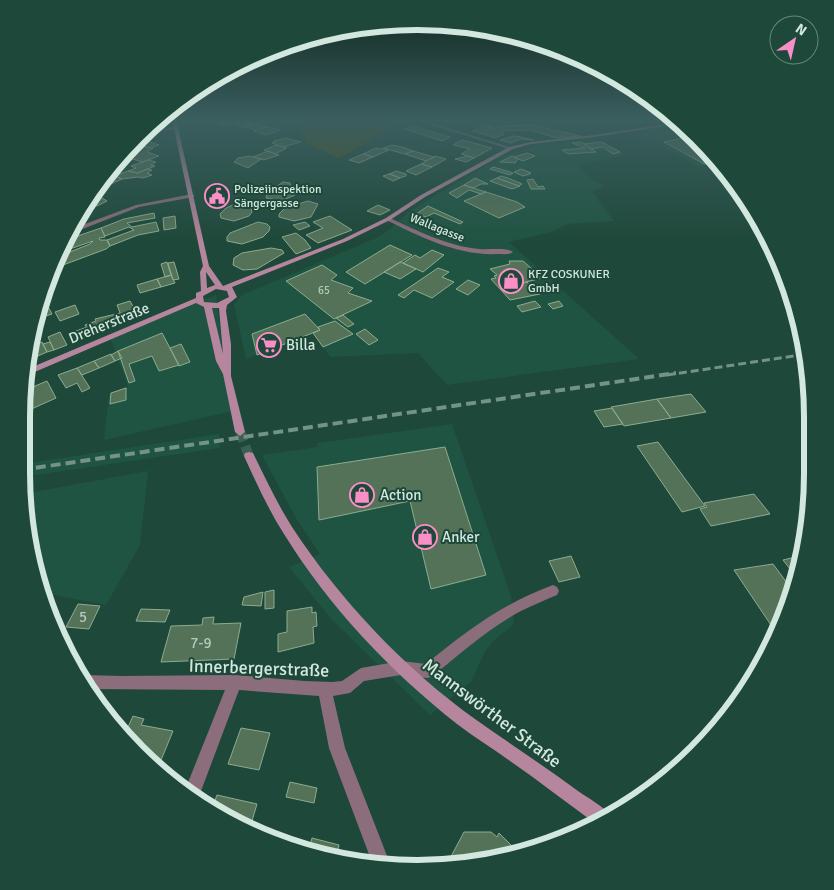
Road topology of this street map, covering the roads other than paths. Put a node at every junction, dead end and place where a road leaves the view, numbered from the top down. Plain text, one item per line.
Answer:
1 (184, 161) edge
2 (487, 161) edge
3 (192, 196) junction
4 (388, 219) junction
5 (80, 228) edge
6 (510, 252) dead end
7 (206, 266) junction
8 (226, 288) junction
9 (204, 291) junction
10 (198, 300) junction
11 (223, 304) junction
12 (208, 306) junction
13 (33, 370) edge
14 (227, 376) junction
15 (240, 432) tunnel mouth
16 (249, 456) tunnel mouth
17 (553, 591) dead end
18 (401, 668) junction
19 (92, 682) edge
20 (235, 682) junction
21 (324, 688) junction
22 (194, 789) edge
23 (597, 815) edge
24 (379, 858) edge

1 - 3 main road
2 - 4 main road
3 - 5 street
3 - 7 main road
4 - 6 street, Wallagasse
4 - 8 main road
7 - 8 main road
7 - 9 main road
8 - 9 main road
8 - 11 main road
9 - 10 main road
10 - 12 main road
10 - 13 main road, Dreherstraße
11 - 12 main road
11 - 14 main road
12 - 14 main road
14 - 15 main road
16 - 18 main road, Mannswörther Straße
17 - 18 street, Innerbergerstraße
18 - 21 street, Innerbergerstraße
18 - 23 main road, Mannswörther Straße
19 - 20 street, Innerbergerstraße
20 - 21 street, Innerbergerstraße
20 - 22 street
21 - 24 street

